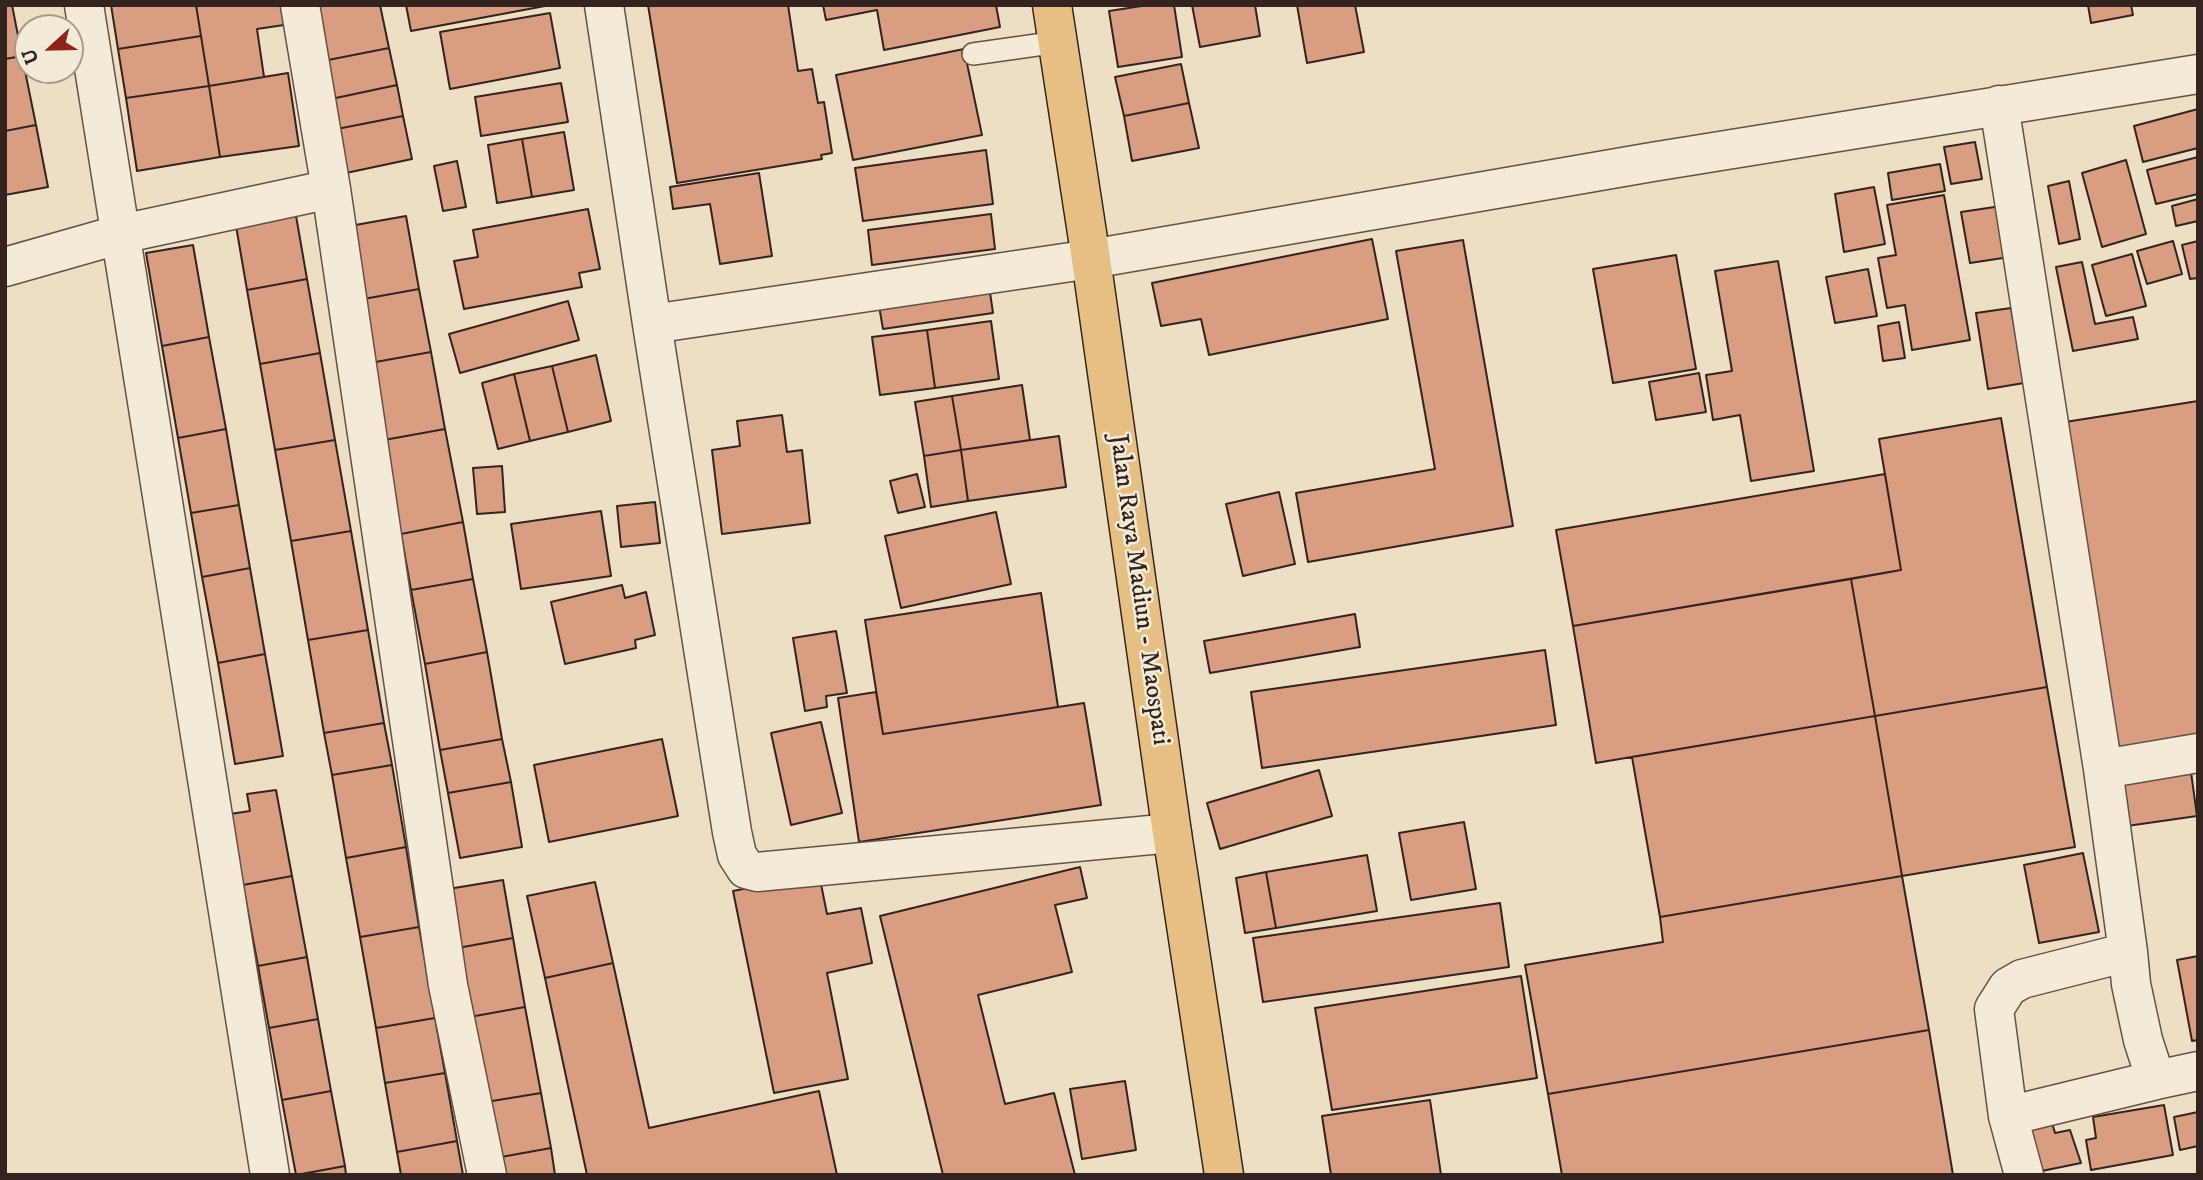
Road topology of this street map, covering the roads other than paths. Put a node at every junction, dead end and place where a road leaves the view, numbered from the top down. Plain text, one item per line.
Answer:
1 (84, 5) edge
2 (300, 5) edge
3 (604, 5) edge
4 (1052, 5) edge
5 (1058, 43) junction
6 (973, 54) dead end
7 (2198, 74) edge
8 (1998, 105) junction
9 (331, 189) junction
10 (121, 234) junction
11 (1091, 260) junction
12 (5, 267) edge
13 (652, 324) junction
14 (2198, 753) edge
15 (2103, 769) junction
16 (1172, 833) junction
17 (2128, 952) junction
18 (2198, 1071) edge
19 (2156, 1080) junction
20 (2008, 1116) junction
21 (270, 1175) edge
22 (487, 1175) edge
23 (1224, 1175) edge
24 (2024, 1175) edge

1 - 10 street
2 - 9 street
3 - 13 street
4 - 5 highway, Jalan Raya Madiun - Maospati
5 - 6 lane
5 - 11 highway, Jalan Raya Madiun - Maospati
7 - 8 street
8 - 11 street
8 - 15 street
9 - 10 street
9 - 22 street
10 - 12 street
10 - 21 street
11 - 13 street
11 - 16 highway, Jalan Raya Madiun - Maospati
13 - 16 street
14 - 15 street
15 - 17 street
16 - 23 highway, Jalan Raya Madiun - Maospati
17 - 19 street
17 - 20 street
18 - 19 street
19 - 20 street
20 - 24 street

